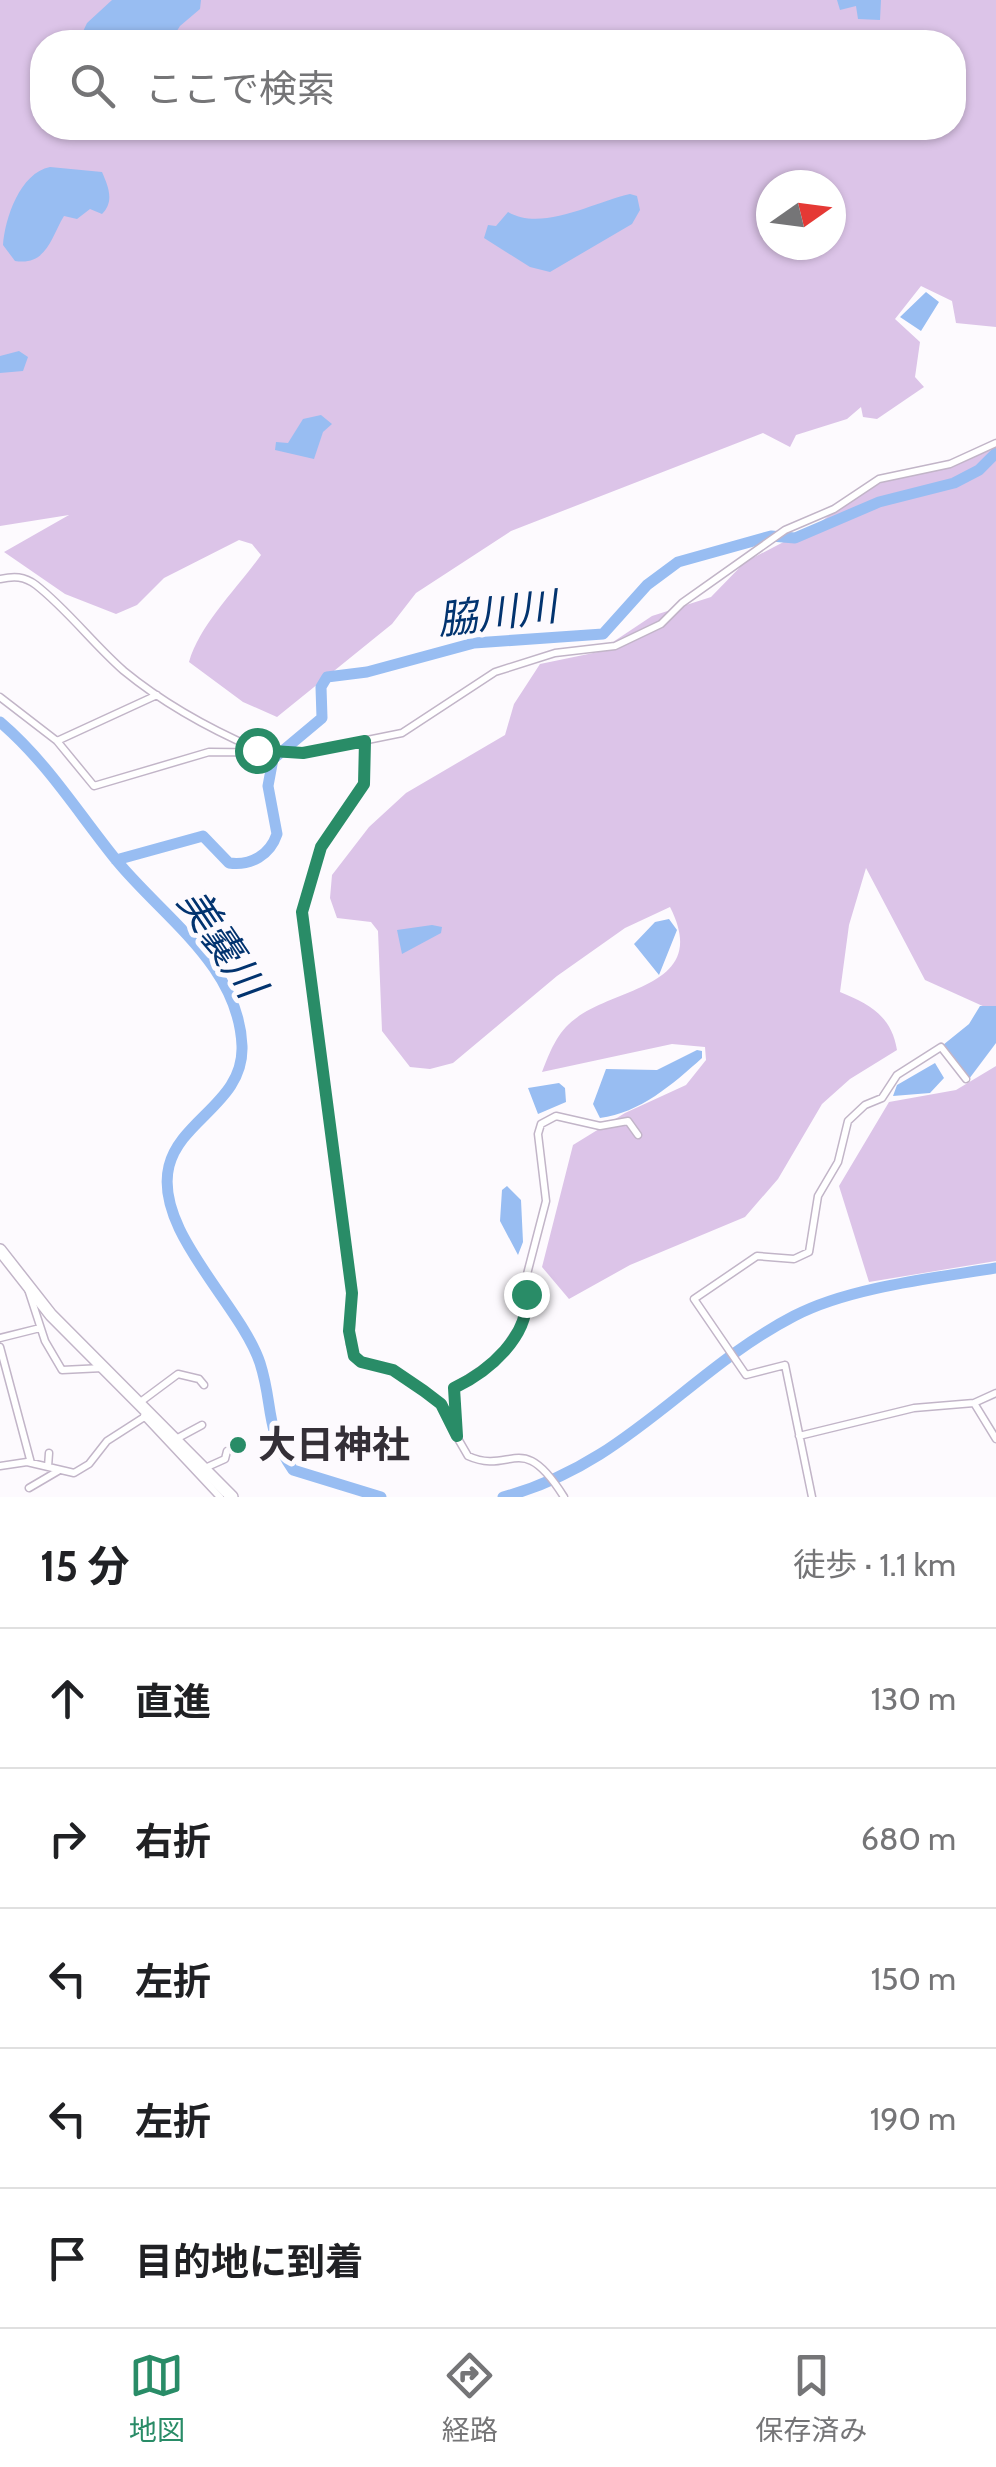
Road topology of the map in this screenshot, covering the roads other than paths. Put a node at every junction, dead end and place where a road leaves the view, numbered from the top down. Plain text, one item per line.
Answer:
1 (996, 443) edge
2 (0, 579) edge
3 (157, 695) junction
4 (0, 696) edge
5 (56, 741) junction
6 (365, 741) junction
7 (257, 750) junction
8 (966, 1079) dead end
9 (638, 1135) dead end
10 (1, 1253) edge
11 (28, 1288) junction
12 (40, 1328) junction
13 (0, 1338) edge
14 (0, 1347) edge
15 (103, 1368) junction
16 (204, 1385) dead end
17 (996, 1393) edge
18 (974, 1402) junction
19 (138, 1403) junction
20 (147, 1415) junction
21 (202, 1425) dead end
22 (457, 1436) junction
23 (800, 1436) junction
24 (996, 1439) edge
25 (175, 1440) junction
26 (227, 1451) dead end
27 (48, 1453) dead end
28 (31, 1463) junction
29 (0, 1466) edge
30 (48, 1467) junction
31 (204, 1469) junction
32 (58, 1470) junction
33 (29, 1488) dead end
34 (563, 1494) edge
35 (220, 1497) edge
36 (232, 1497) edge
37 (812, 1497) edge

1 - 6 street
2 - 3 street
3 - 5 street
3 - 7 street
4 - 5 street
5 - 7 street
6 - 7 street
6 - 22 street
8 - 23 street
9 - 22 street
10 - 11 main road
11 - 12 street
11 - 15 main road
12 - 13 street
12 - 15 street
14 - 28 street
15 - 19 main road
16 - 19 street
17 - 18 street
18 - 23 street
18 - 24 street
19 - 20 main road
20 - 25 main road
20 - 32 street
20 - 35 street
21 - 25 street
22 - 34 street
23 - 37 street
25 - 31 main road
26 - 31 street
27 - 30 street
28 - 29 street
28 - 30 street
30 - 32 street
31 - 36 main road
32 - 33 street

